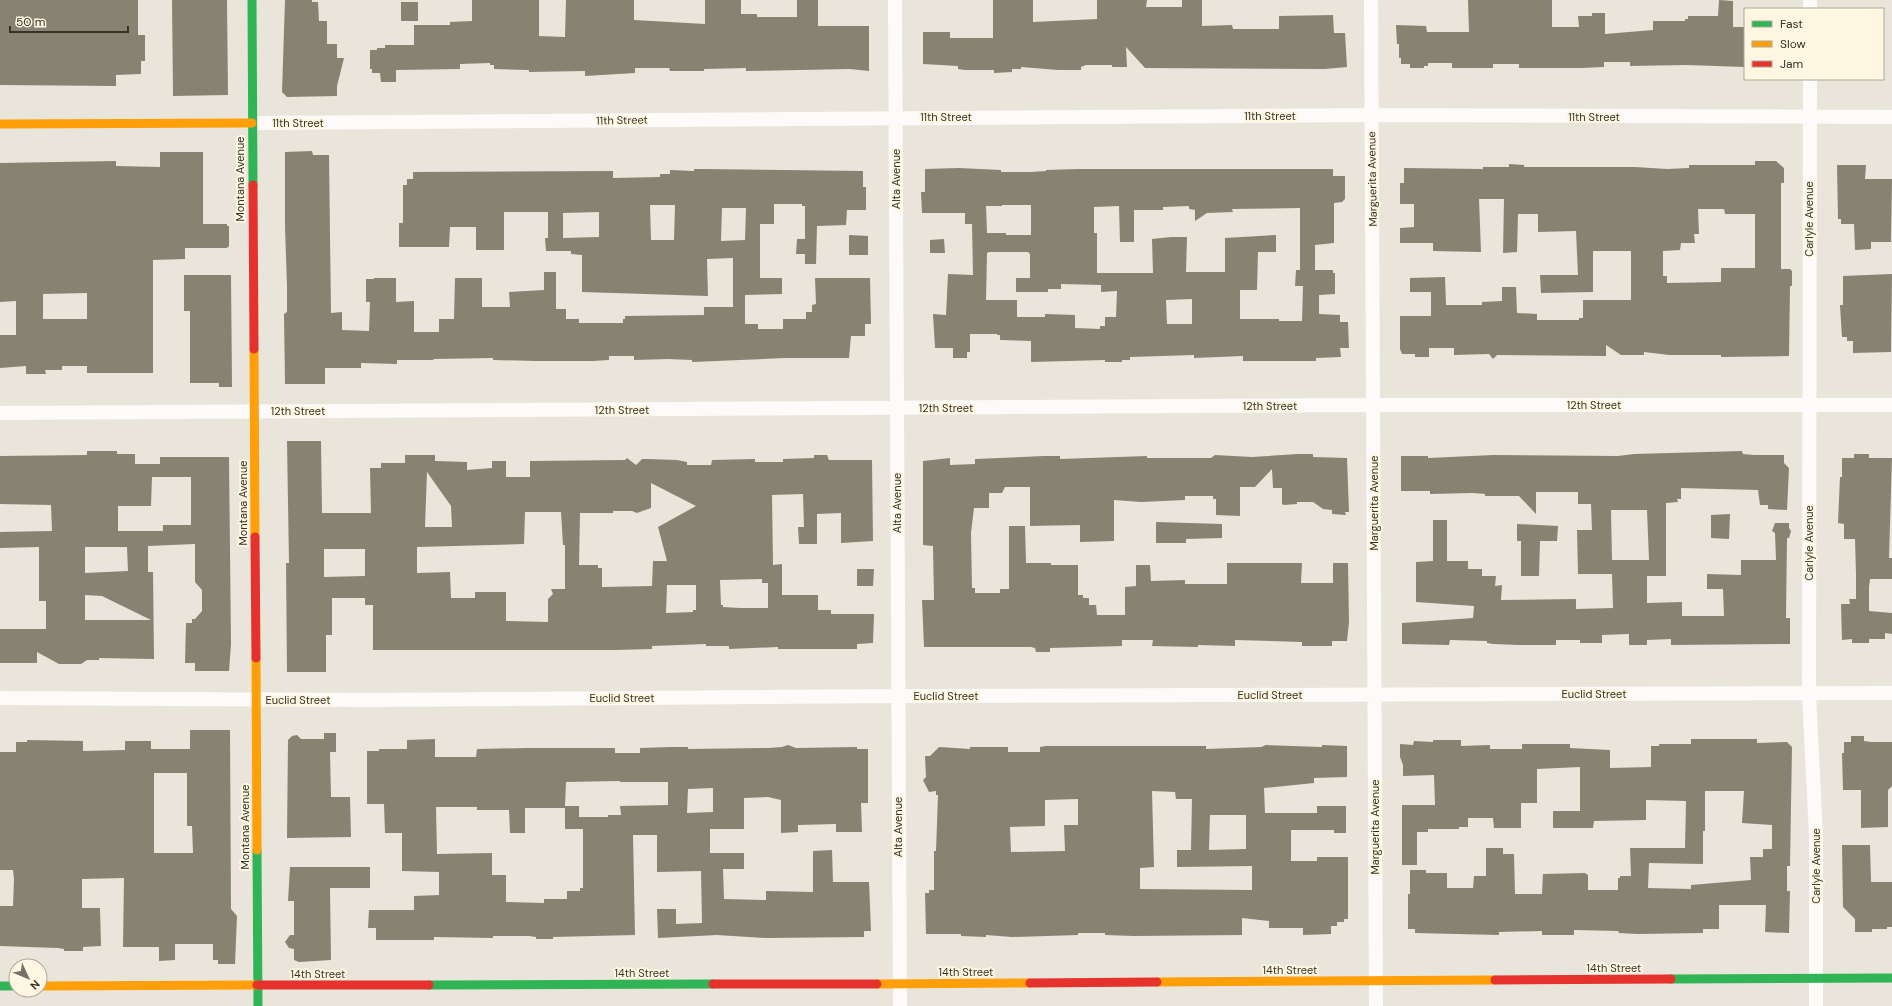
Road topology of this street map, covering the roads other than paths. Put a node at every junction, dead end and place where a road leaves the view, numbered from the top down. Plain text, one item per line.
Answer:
1 (252, 0) edge
2 (895, 0) edge
3 (1371, 0) edge
4 (1810, 80) edge
5 (1371, 115) junction
6 (1892, 117) edge
7 (896, 118) junction
8 (1810, 118) junction
9 (252, 123) junction
10 (0, 124) edge
11 (1374, 405) junction
12 (1809, 405) junction
13 (1892, 405) edge
14 (897, 408) junction
15 (255, 411) junction
16 (0, 413) edge
17 (1809, 693) junction
18 (1892, 693) edge
19 (1375, 694) junction
20 (898, 696) junction
21 (0, 698) edge
22 (256, 700) junction
23 (1892, 978) edge
24 (1816, 979) junction
25 (1377, 981) junction
26 (900, 984) junction
27 (48, 986) edge
28 (257, 986) junction
29 (258, 1006) edge
30 (900, 1006) edge
31 (1376, 1006) edge
32 (1816, 1006) edge

1 - 9 street, Montana Avenue
2 - 7 street, Alta Avenue
3 - 5 street, Marguerita Avenue
4 - 8 street, Carlyle Avenue
5 - 7 street, 11th Street
5 - 8 street, 11th Street
5 - 11 street, Marguerita Avenue
6 - 8 street, 11th Street
7 - 9 street, 11th Street
7 - 14 street, Alta Avenue
8 - 12 street, Carlyle Avenue
9 - 10 street, 11th Street
9 - 15 street, Montana Avenue
11 - 12 street, 12th Street
11 - 14 street, 12th Street
11 - 19 street, Marguerita Avenue
12 - 13 street, 12th Street
12 - 17 street, Carlyle Avenue
14 - 15 street, 12th Street
14 - 20 street, Alta Avenue
15 - 16 street, 12th Street
15 - 22 street, Montana Avenue
17 - 18 street, Euclid Street
17 - 19 street, Euclid Street
17 - 24 street, Carlyle Avenue
19 - 20 street, Euclid Street
19 - 25 street, Marguerita Avenue
20 - 22 street, Euclid Street
20 - 26 street, Alta Avenue
21 - 22 street, Euclid Street
22 - 28 street, Montana Avenue
23 - 24 street, 14th Street
24 - 25 street, 14th Street
24 - 32 street, Carlyle Avenue
25 - 26 street, 14th Street
25 - 31 street, Marguerita Avenue
26 - 28 street, 14th Street
26 - 30 street, Alta Avenue
27 - 28 street, 14th Street
28 - 29 street, Montana Avenue

